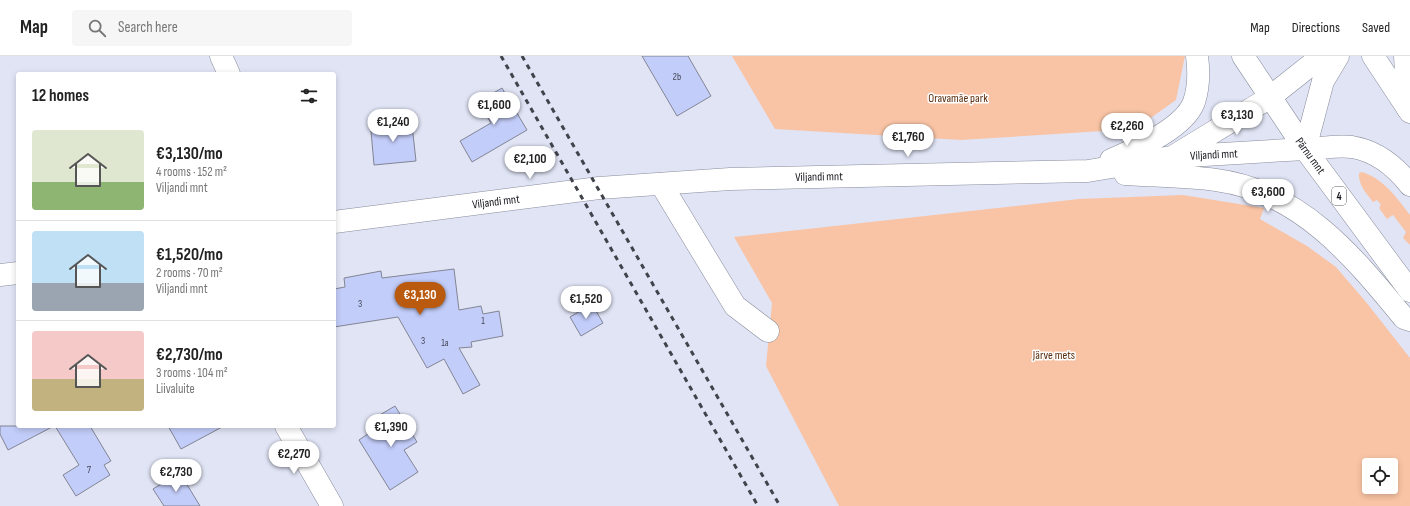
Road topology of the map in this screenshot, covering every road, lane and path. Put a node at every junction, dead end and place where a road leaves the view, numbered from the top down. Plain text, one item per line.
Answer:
1 (222, 56) edge
2 (1197, 56) edge
3 (1243, 56) edge
4 (1322, 56) edge
5 (1338, 56) edge
6 (1373, 56) edge
7 (1405, 56) edge
8 (228, 72) edge
9 (1269, 98) junction
10 (1409, 111) edge
11 (1305, 149) junction
12 (1171, 157) junction
13 (1088, 171) junction
14 (661, 184) junction
15 (1410, 185) edge
16 (336, 222) edge
17 (16, 272) edge
18 (0, 275) edge
19 (1410, 291) edge
20 (1410, 320) edge
21 (768, 331) dead end
22 (287, 428) edge
23 (332, 506) edge

1 - 8 main road
2 - 13 main road
3 - 9 main road, Pärnu mnt / 4
4 - 9 main road
5 - 11 main road
6 - 10 main road
7 - 10 main road
9 - 11 main road, Pärnu mnt / 4
9 - 12 main road
11 - 12 main road, Viljandi mnt
11 - 15 main road, Viljandi mnt
11 - 19 main road, Pärnu mnt / 4
12 - 13 main road, Viljandi mnt
13 - 14 main road, Viljandi mnt
13 - 20 main road
14 - 16 main road, Viljandi mnt
14 - 21 main road
17 - 18 main road
22 - 23 main road

